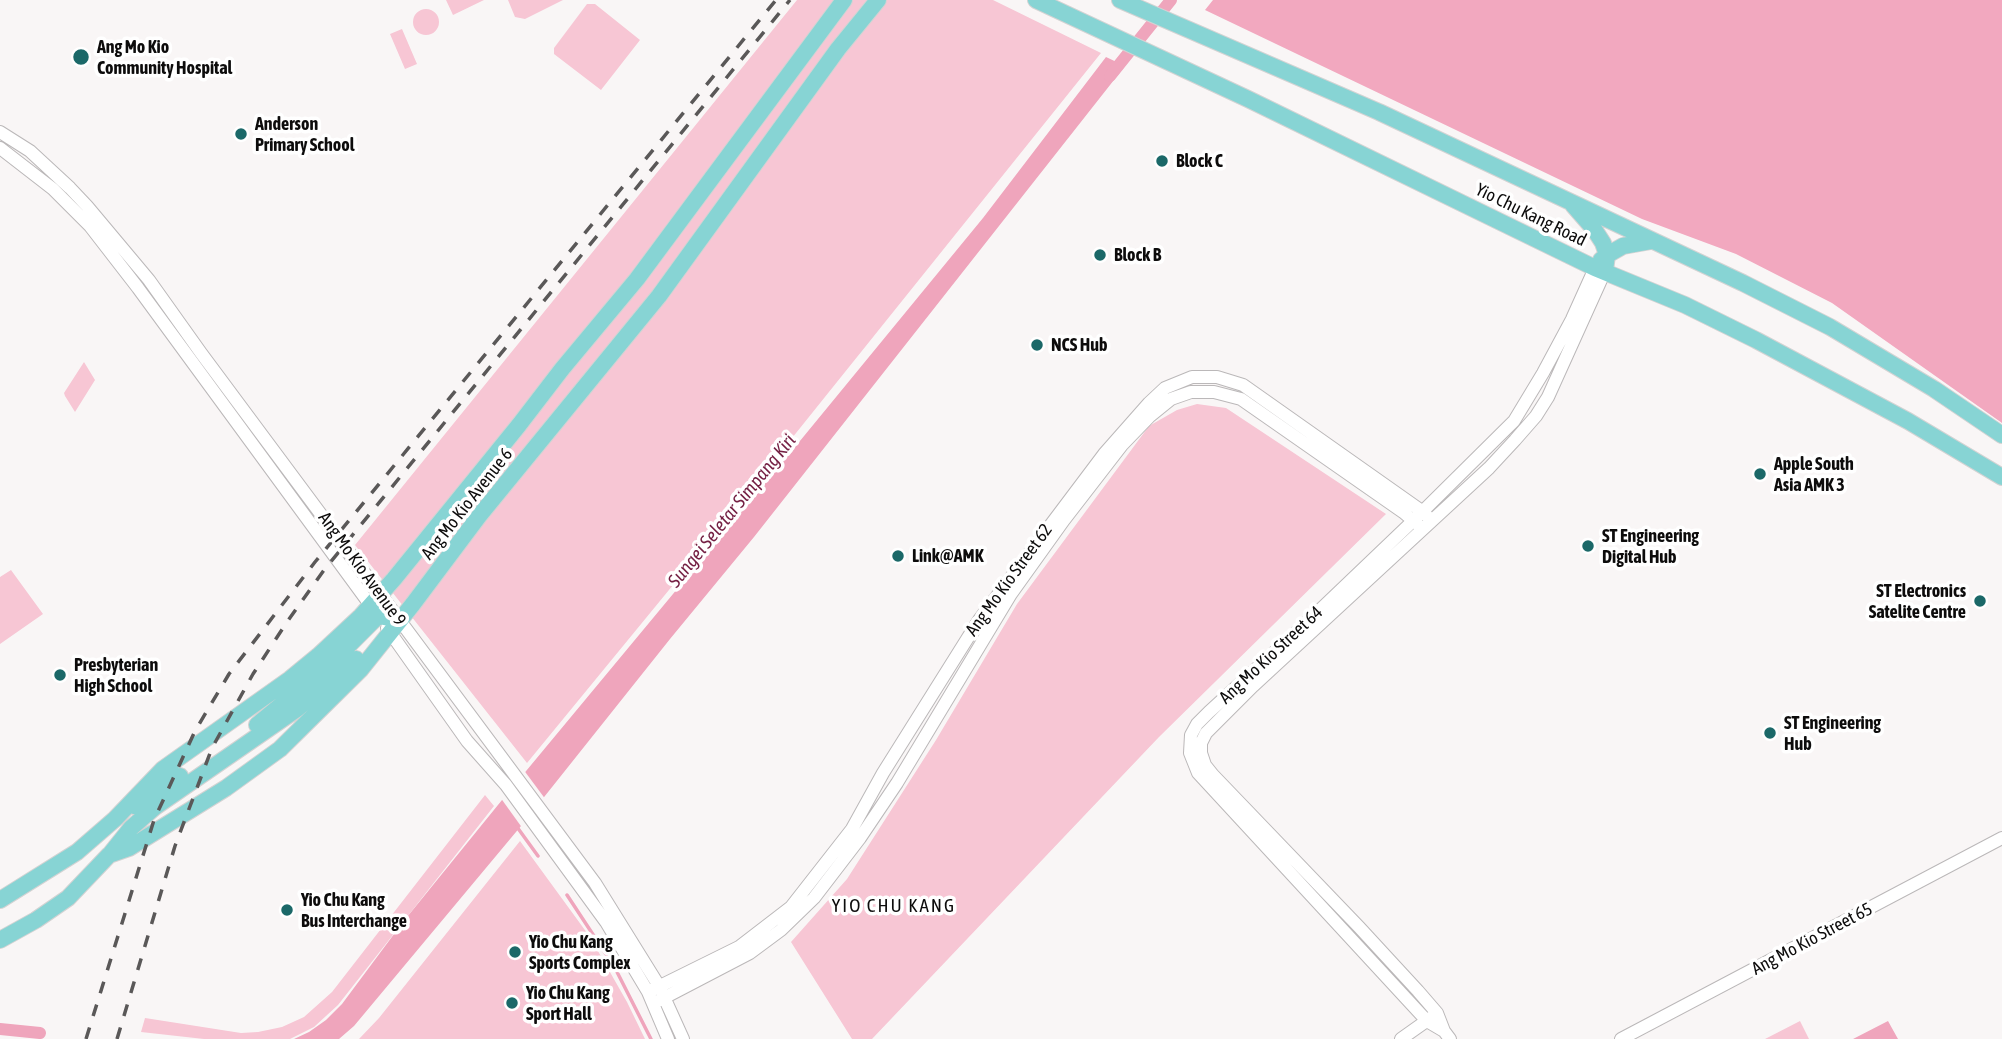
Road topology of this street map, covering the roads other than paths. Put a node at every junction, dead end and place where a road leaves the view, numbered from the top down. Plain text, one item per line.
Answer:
1 (844, 0) edge
2 (878, 0) edge
3 (1036, 0) edge
4 (1120, 0) edge
5 (0, 132) edge
6 (0, 148) edge
7 (1570, 200) junction
8 (1651, 240) junction
9 (1602, 265) junction
10 (2002, 435) edge
11 (2002, 477) edge
12 (1422, 520) junction
13 (376, 605) junction
14 (395, 626) junction
15 (510, 780) junction
16 (2002, 838) edge
17 (109, 855) junction
18 (0, 900) edge
19 (0, 940) edge
20 (657, 995) junction
21 (1432, 1017) junction
22 (1447, 1035) edge
23 (668, 1039) edge
24 (684, 1039) edge
25 (1401, 1039) edge
26 (1621, 1039) edge

1 - 13 main road, Ang Mo Kio Avenue 6
2 - 14 main road, Ang Mo Kio Avenue 6
3 - 9 main road, Yio Chu Kang Road
4 - 7 main road, Yio Chu Kang Road
5 - 13 street, Ang Mo Kio Avenue 9
6 - 13 street, Ang Mo Kio Avenue 9
7 - 8 main road, Yio Chu Kang Road
7 - 9 main road
8 - 9 main road
8 - 10 main road, Yio Chu Kang Road
9 - 11 main road, Yio Chu Kang Road
9 - 12 street, Ang Mo Kio Street 64
12 - 20 street, Ang Mo Kio Street 62
12 - 21 street, Ang Mo Kio Street 64
13 - 14 main road
13 - 18 main road, Ang Mo Kio Avenue 6
14 - 15 street, Ang Mo Kio Avenue 9
14 - 15 street, Ang Mo Kio Avenue 9
14 - 17 main road
14 - 17 main road, Ang Mo Kio Avenue 6
15 - 20 street, Ang Mo Kio Avenue 9
15 - 20 street, Ang Mo Kio Avenue 9
16 - 26 street, Ang Mo Kio Street 65
17 - 19 main road, Ang Mo Kio Avenue 6
20 - 23 street, Ang Mo Kio Avenue 9
20 - 24 street, Ang Mo Kio Avenue 9
21 - 22 street, Ang Mo Kio Street 64
21 - 25 street

